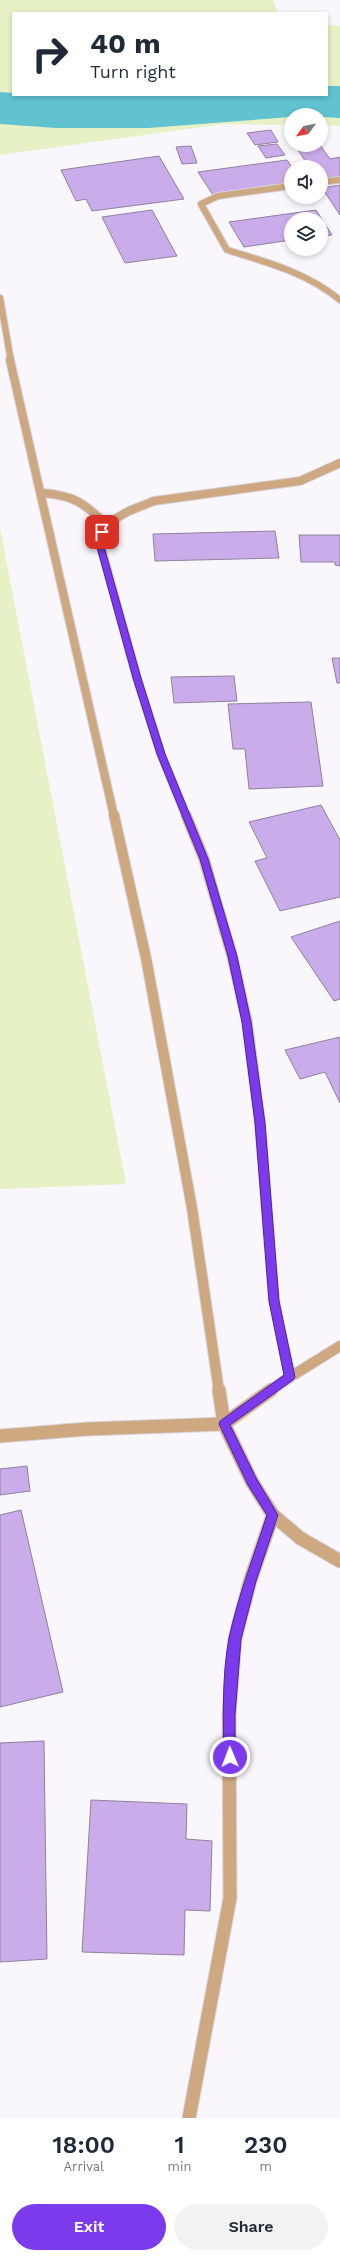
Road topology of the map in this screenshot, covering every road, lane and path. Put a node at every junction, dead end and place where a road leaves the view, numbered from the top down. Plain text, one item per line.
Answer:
1 (340, 180) edge
2 (328, 181) edge
3 (284, 187) edge
4 (0, 298) edge
5 (340, 300) edge
6 (340, 463) edge
7 (42, 493) junction
8 (106, 524) junction
9 (340, 1346) edge
10 (290, 1377) junction
11 (224, 1424) junction
12 (0, 1436) edge
13 (273, 1515) junction
14 (340, 1561) edge
15 (189, 2118) edge

1 - 2 street
3 - 5 street
4 - 7 street
6 - 8 street
7 - 8 street
7 - 11 street
8 - 10 street
9 - 10 street
10 - 11 street
11 - 12 street
11 - 13 street
13 - 14 street
13 - 15 street

